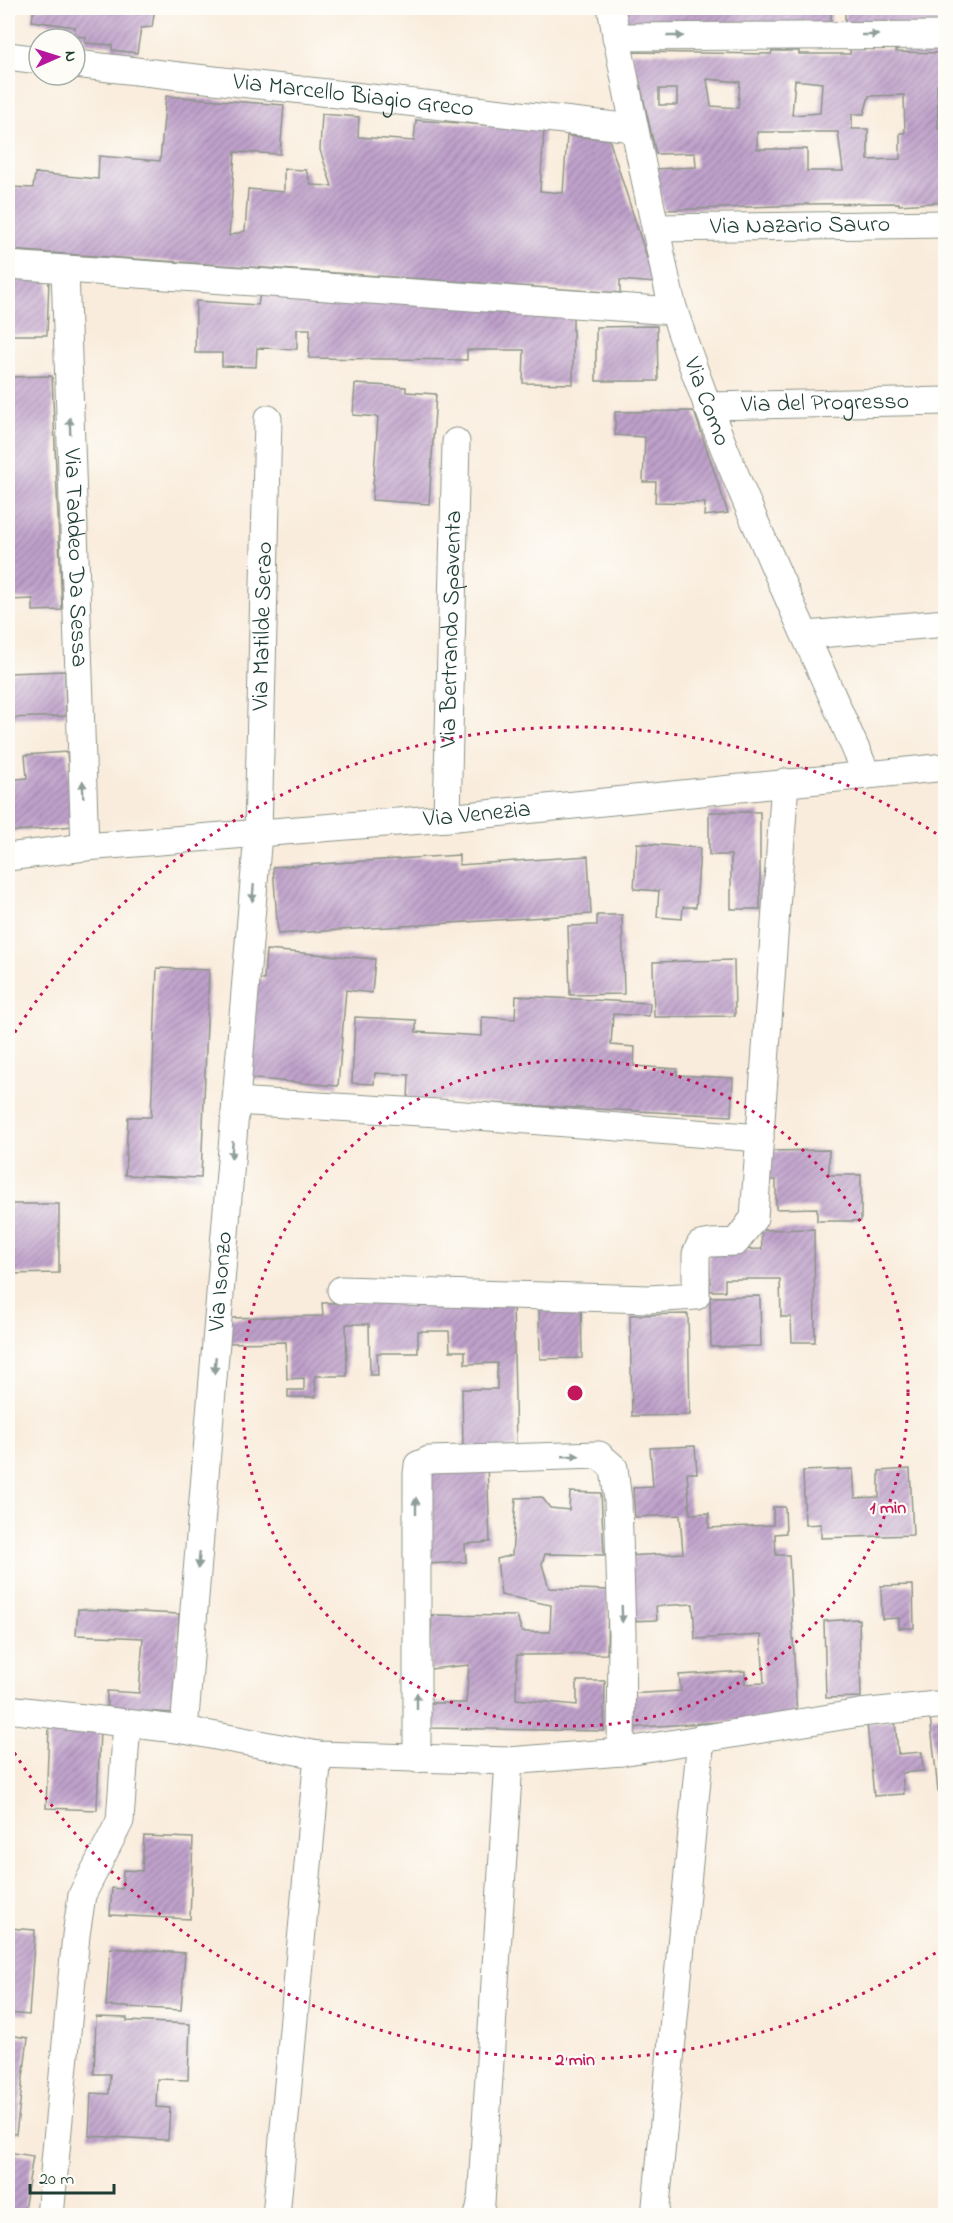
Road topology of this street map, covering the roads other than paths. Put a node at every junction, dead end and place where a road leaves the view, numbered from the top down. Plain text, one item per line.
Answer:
1 (610, 8) edge
2 (945, 35) edge
3 (616, 37) junction
4 (8, 56) edge
5 (27, 58) edge
6 (87, 65) edge
7 (633, 128) junction
8 (945, 224) edge
9 (656, 228) junction
10 (8, 265) edge
11 (65, 270) junction
12 (674, 311) junction
13 (945, 401) edge
14 (706, 406) junction
15 (268, 418) dead end
16 (456, 442) dead end
17 (945, 623) edge
18 (807, 635) junction
19 (945, 767) edge
20 (867, 775) junction
21 (785, 782) junction
22 (447, 818) junction
23 (258, 834) junction
24 (85, 847) junction
25 (8, 856) edge
26 (236, 1101) junction
27 (760, 1138) junction
28 (341, 1290) dead end
29 (945, 1704) edge
30 (8, 1709) edge
31 (127, 1723) junction
32 (184, 1730) junction
33 (701, 1738) junction
34 (621, 1752) junction
35 (318, 1755) junction
36 (417, 1759) junction
37 (509, 1761) junction
38 (50, 2216) edge
39 (276, 2216) edge
40 (478, 2216) edge
41 (655, 2216) edge

1 - 3 street, Via Como
3 -> 2 street
3 - 7 street, Via Como
4 - 5 street
6 - 7 street, Via Marcello Biagio Greco
7 - 9 street, Via Como
8 - 9 street, Via Nazario Sauro
9 - 12 street, Via Como
10 - 11 street
11 - 12 street
24 -> 11 street, Via Taddeo Da Sessa
12 - 14 street, Via Como
13 - 14 street, Via del Progresso
14 - 18 street, Via Como
15 - 23 street, Via Matilde Serao
16 - 22 street, Via Bertrando Spaventa
17 - 18 street
18 - 20 street, Via Como
19 - 20 street, Via Venezia
20 - 21 street, Via Venezia
21 - 22 street, Via Venezia
21 - 27 street
22 - 23 street, Via Venezia
23 - 24 street, Via Venezia
23 -> 26 street, Via Isonzo
24 - 25 street, Via Venezia
26 - 27 street
26 -> 32 street, Via Isonzo
27 - 28 street
29 - 33 street
30 - 31 street
31 - 32 street
31 - 38 street
32 - 35 street
33 - 34 street
33 - 41 street
36 -> 34 street
34 - 37 street
35 - 36 street
35 - 39 street
36 - 37 street
37 - 40 street

